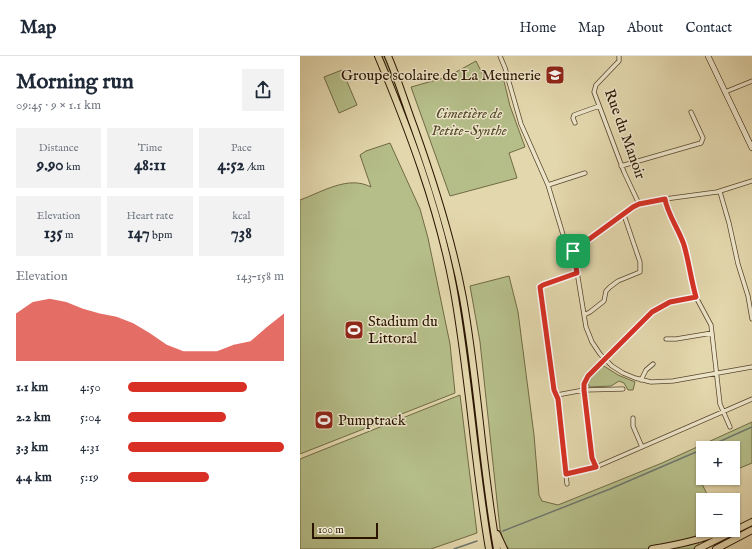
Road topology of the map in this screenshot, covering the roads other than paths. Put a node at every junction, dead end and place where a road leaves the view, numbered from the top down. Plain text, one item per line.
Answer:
1 (378, 56) edge
2 (388, 56) edge
3 (500, 56) edge
4 (619, 56) edge
5 (708, 56) edge
6 (752, 81) edge
7 (725, 92) junction
8 (599, 106) junction
9 (691, 112) dead end
10 (575, 123) dead end
11 (752, 148) edge
12 (621, 166) junction
13 (585, 173) dead end
14 (752, 181) edge
15 (548, 185) junction
16 (720, 192) junction
17 (665, 199) junction
18 (639, 204) junction
19 (623, 214) junction
20 (573, 251) junction
21 (577, 273) junction
22 (696, 297) junction
23 (584, 314) junction
24 (752, 319) edge
25 (712, 333) junction
26 (666, 339) dead end
27 (604, 359) junction
28 (653, 364) dead end
29 (752, 367) edge
30 (717, 373) junction
31 (641, 380) junction
32 (623, 388) dead end
33 (584, 390) junction
34 (557, 395) junction
35 (752, 399) edge
36 (723, 412) junction
37 (632, 418) dead end
38 (730, 428) dead end
39 (642, 447) junction
40 (596, 467) junction
41 (566, 474) junction
42 (567, 484) dead end
43 (492, 518) junction
44 (752, 520) edge
45 (740, 524) edge
46 (752, 530) edge
47 (706, 537) edge
48 (496, 547) edge
49 (487, 549) edge
50 (504, 549) edge
51 (652, 549) edge
52 (698, 549) edge
53 (716, 549) edge

1 - 49 highway
2 - 43 highway
3 - 15 street
4 - 8 street, Rue du Manoir
5 - 7 street
6 - 7 street
7 - 11 street
8 - 10 street
8 - 12 street, Rue du Manoir
9 - 12 street
12 - 18 street, Rue du Manoir
13 - 15 street
14 - 16 street
15 - 20 street
16 - 17 street
16 - 24 street
17 - 18 street
17 - 22 street
18 - 19 street
19 - 20 street
19 - 23 street
20 - 21 street
21 - 23 street
21 - 34 street
22 - 25 street
22 - 27 street
23 - 27 street
25 - 26 street
25 - 30 street
27 - 31 street
27 - 33 street
28 - 31 street
29 - 30 street
30 - 31 street
30 - 36 street
32 - 33 street
33 - 34 street
33 - 40 street
34 - 41 street
35 - 36 street
36 - 38 street
36 - 39 street
37 - 39 street
39 - 40 street
40 - 41 street
41 - 42 street
43 - 48 highway
43 - 50 highway
44 - 45 highway
44 - 52 highway
46 - 53 highway
47 - 51 highway

